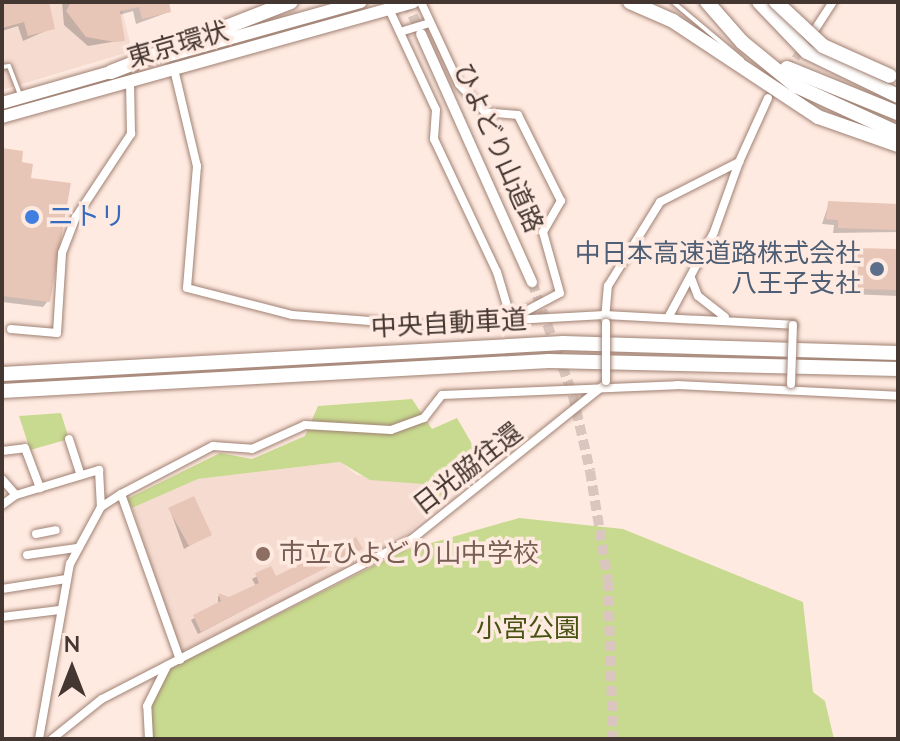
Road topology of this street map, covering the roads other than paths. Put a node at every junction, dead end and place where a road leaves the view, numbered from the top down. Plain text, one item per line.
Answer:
1 (291, 2) edge
2 (361, 2) edge
3 (413, 2) edge
4 (421, 2) edge
5 (630, 2) edge
6 (673, 2) edge
7 (707, 2) edge
8 (717, 2) edge
9 (833, 2) edge
10 (764, 5) edge
11 (389, 9) junction
12 (292, 21) junction
13 (429, 23) junction
14 (814, 31) dead end
15 (400, 32) junction
16 (298, 34) junction
17 (421, 34) tunnel mouth
18 (197, 48) junction
19 (203, 61) junction
20 (2, 67) edge
21 (174, 69) junction
22 (111, 72) junction
23 (855, 78) junction
24 (759, 79) junction
25 (130, 81) junction
26 (895, 81) edge
27 (898, 96) edge
28 (22, 97) junction
29 (768, 98) tunnel mouth
30 (2, 103) edge
31 (898, 113) edge
32 (2, 117) edge
33 (898, 133) edge
34 (898, 145) edge
35 (739, 162) junction
36 (691, 278) junction
37 (532, 282) tunnel mouth
38 (669, 316) junction
39 (725, 317) junction
40 (511, 319) junction
41 (605, 319) junction
42 (11, 329) dead end
43 (898, 351) edge
44 (898, 369) edge
45 (2, 374) edge
46 (604, 384) junction
47 (790, 387) junction
48 (2, 391) edge
49 (898, 396) edge
50 (69, 439) dead end
51 (2, 451) edge
52 (81, 475) junction
53 (2, 479) edge
54 (40, 488) junction
55 (121, 494) junction
56 (16, 495) junction
57 (2, 505) edge
58 (101, 507) junction
59 (56, 530) dead end
60 (46, 532) junction
61 (36, 534) dead end
62 (76, 548) junction
63 (49, 552) junction
64 (27, 555) dead end
65 (66, 579) junction
66 (2, 589) edge
67 (60, 610) junction
68 (2, 617) edge
69 (180, 660) junction
70 (168, 665) junction
71 (39, 739) edge
72 (52, 739) edge
73 (149, 739) edge

1 - 22 highway
2 - 12 highway, 東京環状
3 - 11 highway, 東京環状
4 - 13 street
5 - 24 highway
6 - 24 lane
7 - 33 highway
8 - 31 highway
9 - 14 street
10 - 23 highway
10 - 26 highway, bridge
11 - 15 street
11 - 16 highway, 東京環状
12 - 16 highway
12 - 18 highway, 東京環状
13 - 15 street
13 - 40 street
15 - 40 street
16 - 19 highway, 東京環状
17 - 37 street, ひよどり山道路
18 - 19 highway
18 - 22 highway, 東京環状
19 - 21 highway, 東京環状
20 - 28 lane
21 - 25 highway, 東京環状
21 - 40 street
22 - 28 highway, 東京環状
23 - 26 highway
23 - 27 highway
24 - 34 highway
25 - 32 highway, 東京環状
25 - 42 street
28 - 30 highway, 東京環状
29 - 35 street
35 - 36 street
35 - 41 street
36 - 38 street
36 - 39 street
38 - 39 street
38 - 41 street
39 - 47 street, bridge
40 - 41 street
41 - 46 street, bridge
43 - 45 highway, 中央自動車道
44 - 48 highway, 中央自動車道
46 - 47 street
46 - 55 street
46 - 69 street, 日光脇往還
47 - 49 street
50 - 52 street
51 - 54 street
52 - 54 street
52 - 58 street
53 - 56 street
54 - 56 street
55 - 58 street
55 - 69 street
56 - 57 street
58 - 62 street
59 - 60 street
60 - 61 street
60 - 63 street
62 - 63 street
62 - 65 street
63 - 64 street
65 - 66 street
65 - 67 street
67 - 68 street
67 - 71 street
69 - 70 street, 日光脇往還
70 - 72 street
70 - 73 street

